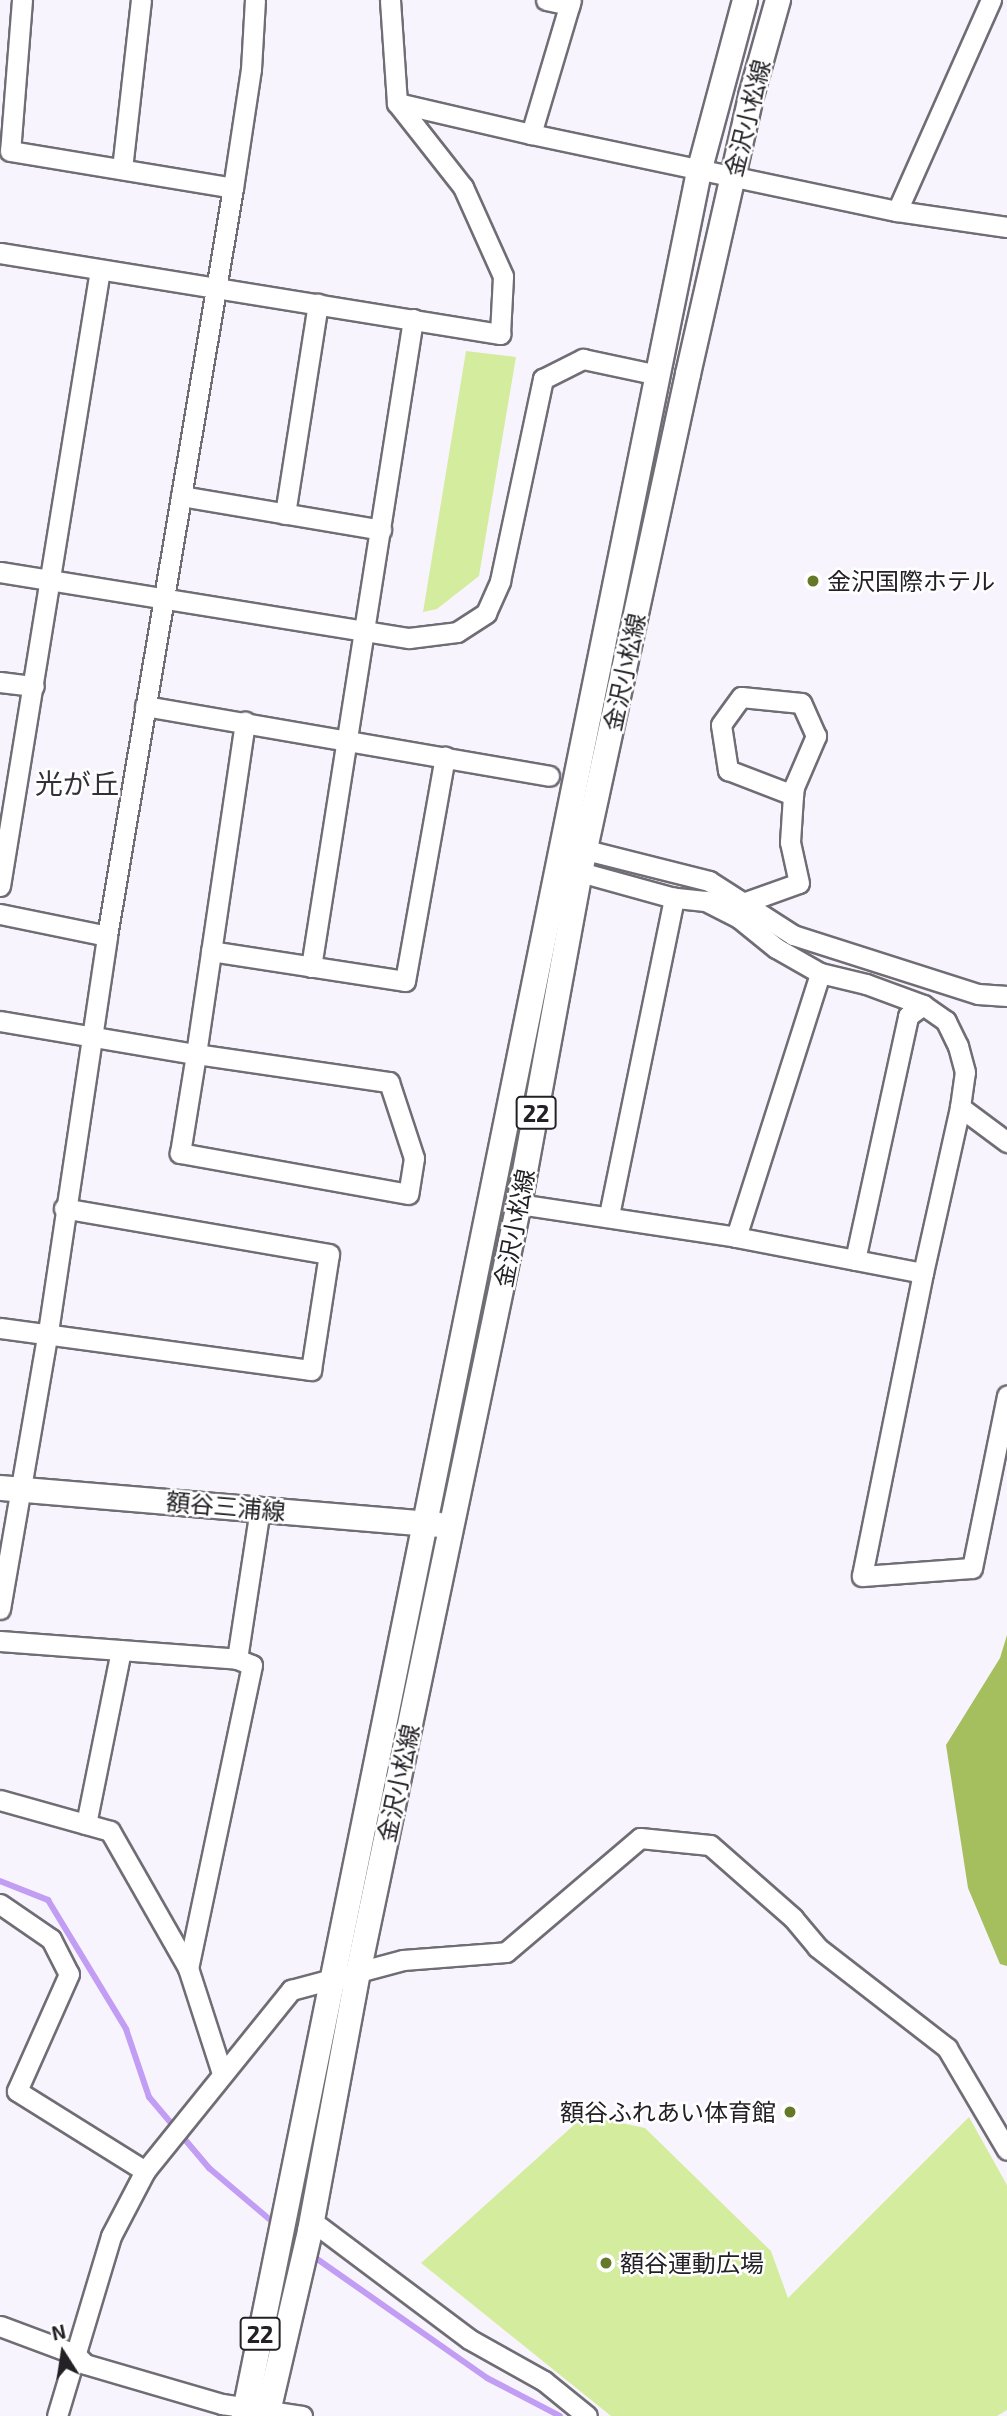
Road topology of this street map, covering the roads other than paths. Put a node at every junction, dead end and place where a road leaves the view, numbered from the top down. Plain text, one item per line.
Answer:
1 (22, 0) edge
2 (141, 0) edge
3 (255, 0) edge
4 (390, 0) edge
5 (546, 0) edge
6 (745, 0) edge
7 (778, 0) edge
8 (991, 0) edge
9 (570, 2) edge
10 (397, 103) junction
11 (531, 134) junction
12 (5, 150) edge
13 (122, 169) junction
14 (699, 172) junction
15 (733, 179) junction
16 (233, 188) junction
17 (897, 211) junction
18 (1007, 227) edge
19 (0, 253) edge
20 (100, 270) junction
21 (214, 288) junction
22 (318, 304) junction
23 (413, 318) junction
24 (658, 374) junction
25 (181, 496) junction
26 (285, 514) junction
27 (381, 530) junction
28 (0, 572) edge
29 (50, 581) junction
30 (163, 598) junction
31 (365, 630) junction
32 (0, 682) edge
33 (34, 686) junction
34 (145, 706) junction
35 (244, 722) junction
36 (347, 738) junction
37 (444, 757) junction
38 (549, 776) dead end
39 (793, 795) junction
40 (583, 861) junction
41 (0, 886) edge
42 (674, 898) junction
43 (743, 903) junction
44 (0, 914) edge
45 (107, 936) junction
46 (211, 951) junction
47 (311, 967) junction
48 (820, 973) junction
49 (1007, 996) edge
50 (923, 1005) junction
51 (0, 1021) edge
52 (94, 1036) junction
53 (196, 1054) junction
54 (960, 1107) junction
55 (1007, 1142) edge
56 (519, 1204) junction
57 (64, 1208) junction
58 (609, 1215) junction
59 (736, 1237) junction
60 (855, 1260) junction
61 (923, 1273) junction
62 (0, 1328) edge
63 (48, 1332) junction
64 (1007, 1396) edge
65 (10, 1489) edge
66 (260, 1509) junction
67 (424, 1523) junction
68 (452, 1528) junction
69 (0, 1609) edge
70 (0, 1640) edge
71 (121, 1650) junction
72 (237, 1659) junction
73 (0, 1800) edge
74 (86, 1824) junction
75 (0, 1905) edge
76 (188, 1968) junction
77 (358, 1973) junction
78 (334, 1978) junction
79 (222, 2073) junction
80 (9, 2089) edge
81 (1007, 2150) edge
82 (150, 2163) junction
83 (311, 2226) junction
84 (0, 2326) edge
85 (75, 2354) junction
86 (256, 2414) edge
87 (57, 2416) edge
88 (302, 2416) edge
89 (587, 2416) edge

1 - 12 street
2 - 13 street
3 - 16 street
4 - 10 street
5 - 9 street
6 - 14 main road, 金沢小松線 / 22
7 - 15 main road, 金沢小松線 / 22
8 - 17 street
9 - 11 street
10 - 11 street
10 - 23 street
11 - 14 street
12 - 13 street
13 - 16 street
14 - 15 street
14 - 24 main road, 金沢小松線 / 22
15 - 17 street
15 - 40 main road, 金沢小松線 / 22
16 - 21 street
17 - 18 street
19 - 20 street
20 - 21 street
20 - 29 street
21 - 22 street
21 - 25 street
22 - 23 street
22 - 26 street
23 - 27 street
24 - 31 street
24 - 67 main road, 金沢小松線 / 22
25 - 26 street
25 - 30 street
26 - 27 street
27 - 31 street
28 - 29 street
29 - 30 street
29 - 33 street
30 - 31 street
30 - 34 street
31 - 36 street
32 - 33 street
33 - 41 street
34 - 35 street
34 - 45 street
35 - 36 street
35 - 46 street
36 - 37 street
36 - 47 street
37 - 38 street
37 - 47 street
39 - 39 street
39 - 43 street
40 - 42 street
40 - 43 street
40 - 56 main road, 金沢小松線 / 22
42 - 48 street
42 - 58 street
43 - 49 street
44 - 45 street
45 - 52 street
46 - 47 street
46 - 53 street
48 - 50 street
48 - 59 street
50 - 54 street
50 - 60 street
51 - 52 street
52 - 53 street
52 - 57 street
53 - 53 street
54 - 55 street
54 - 61 street
56 - 58 street
56 - 68 main road, 金沢小松線 / 22
57 - 63 street
57 - 63 street
58 - 59 street
59 - 60 street
60 - 61 street
61 - 64 street
62 - 63 street
63 - 65 street
65 - 66 main road, 額谷三浦線
65 - 69 street
66 - 67 main road, 額谷三浦線
66 - 72 street
67 - 68 main road, 額谷三浦線
67 - 78 main road, 金沢小松線 / 22
68 - 77 main road, 金沢小松線 / 22
70 - 71 street
71 - 72 street
71 - 74 street
72 - 76 street
73 - 74 street
74 - 76 street
75 - 80 street
76 - 79 street
77 - 78 street
77 - 81 street
77 - 83 main road, 金沢小松線 / 22
78 - 79 street
78 - 86 main road, 金沢小松線 / 22
79 - 82 street
80 - 82 street
82 - 85 street
83 - 86 main road, 金沢小松線 / 22
83 - 89 street
84 - 85 street
85 - 86 street
85 - 87 street
86 - 88 street

